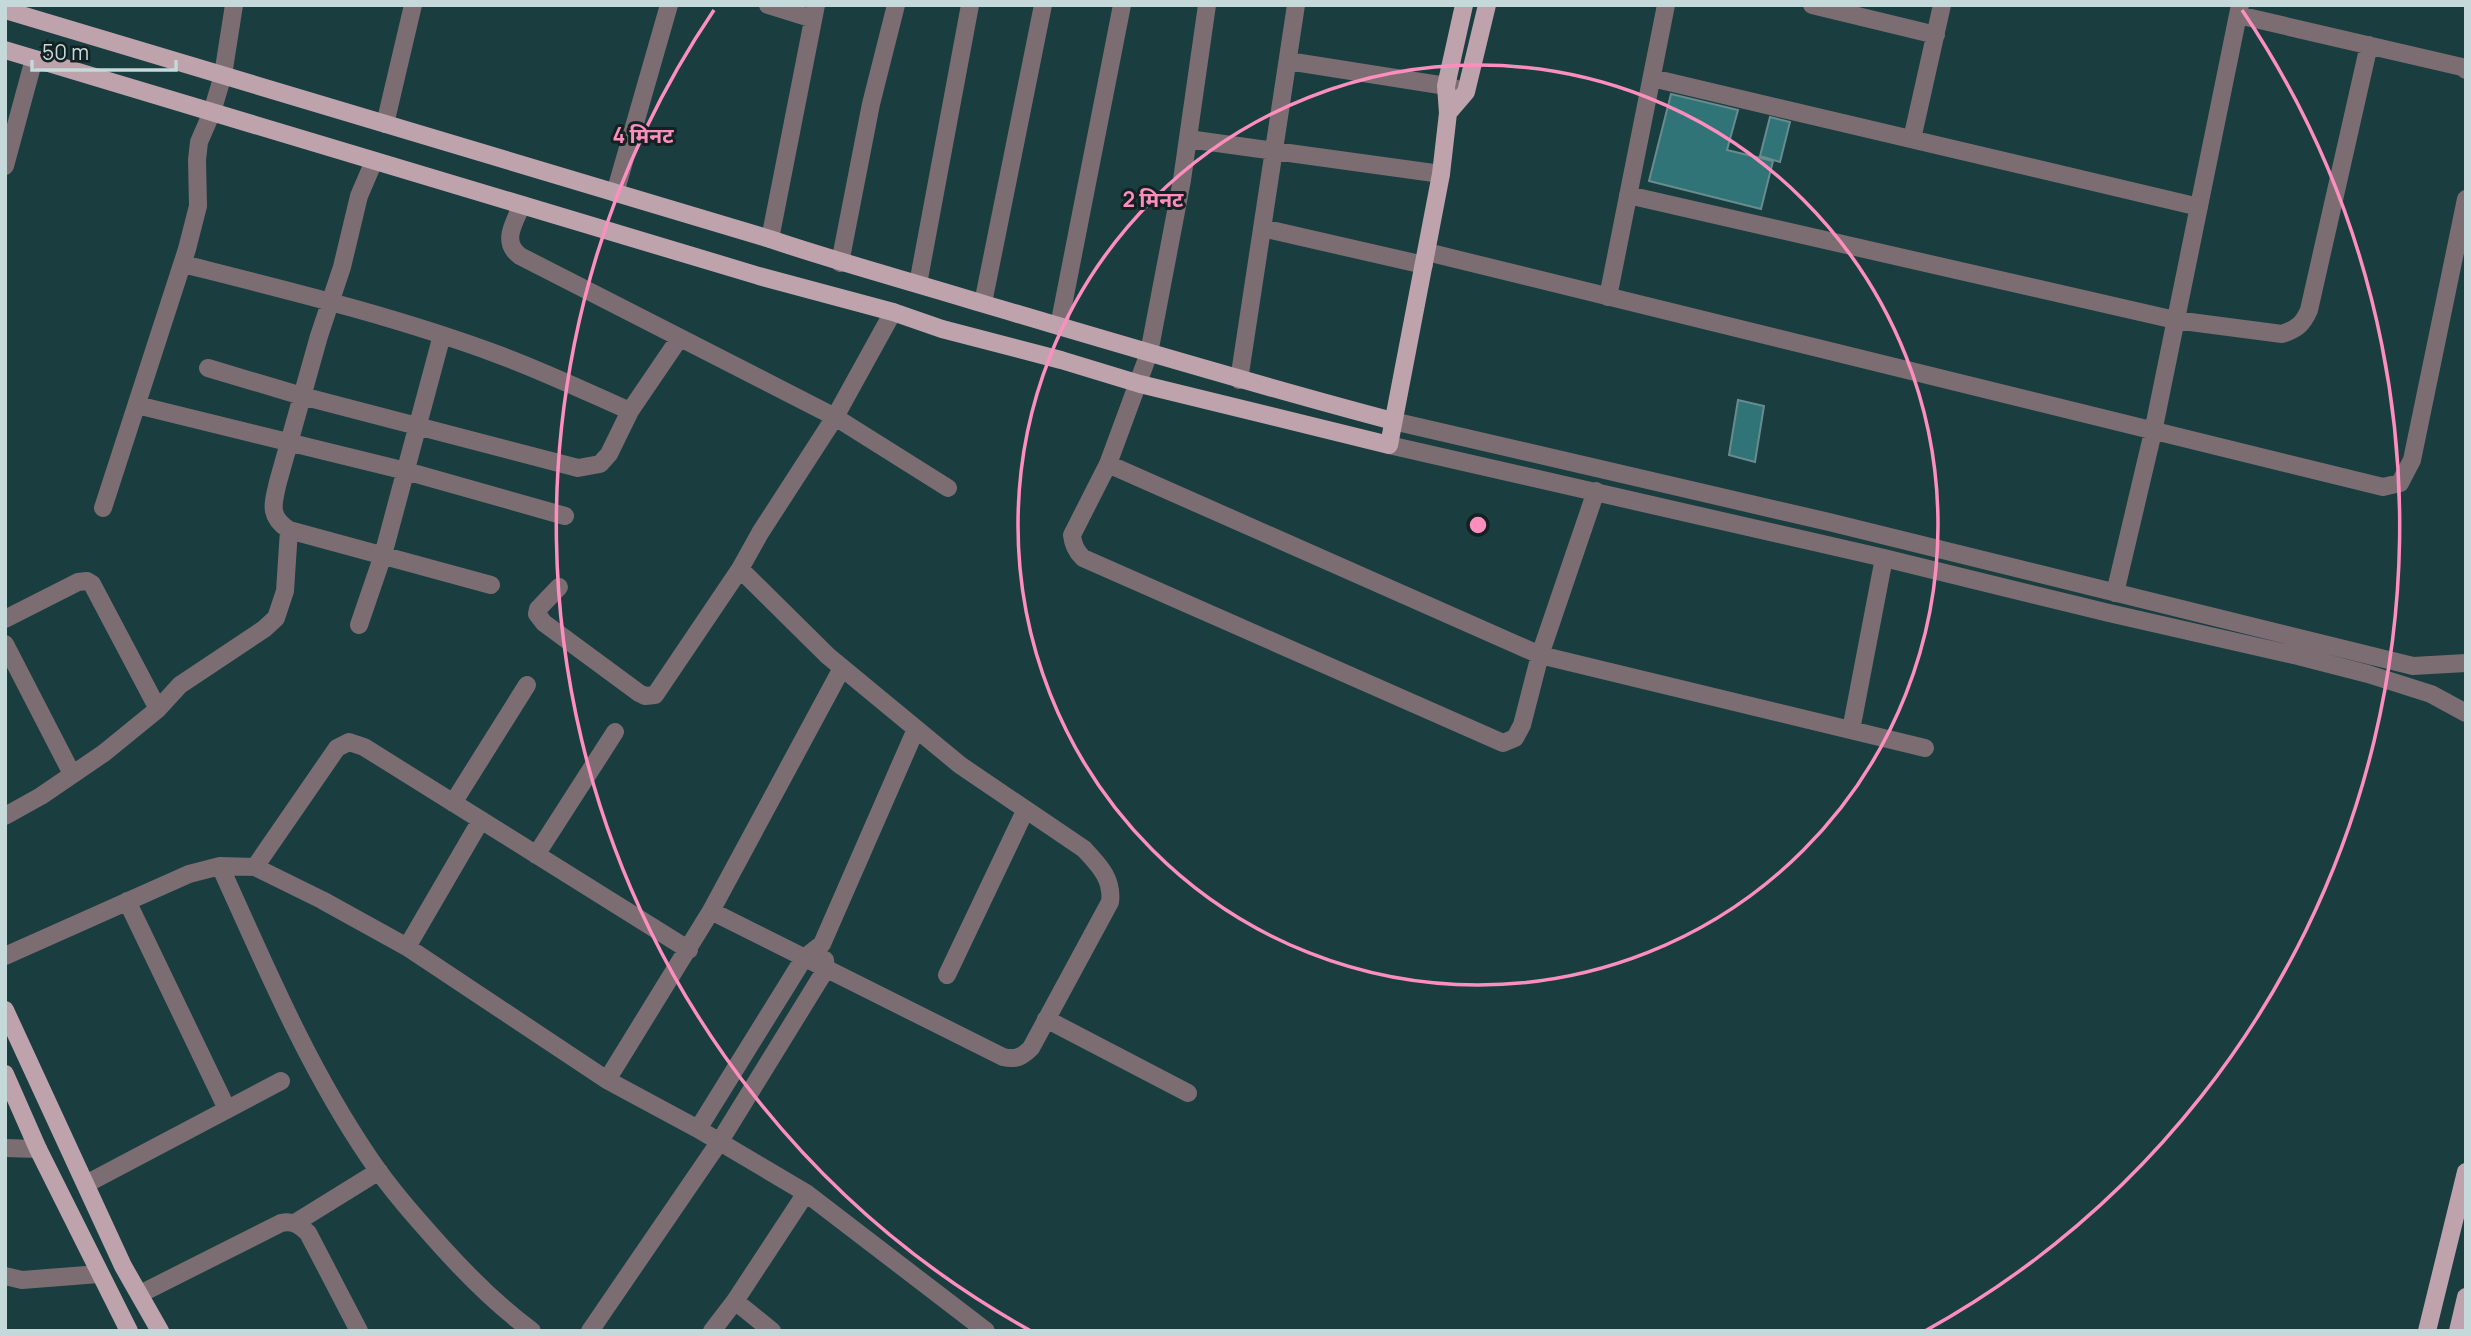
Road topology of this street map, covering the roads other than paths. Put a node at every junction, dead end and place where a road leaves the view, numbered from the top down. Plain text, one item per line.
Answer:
1 (234, 5) edge
2 (413, 5) edge
3 (669, 5) edge
4 (768, 5) edge
5 (896, 5) edge
6 (970, 5) edge
7 (1043, 5) edge
8 (1122, 5) edge
9 (1208, 5) edge
10 (1296, 5) edge
11 (1464, 5) edge
12 (1487, 5) edge
13 (1666, 5) edge
14 (1812, 5) edge
15 (1942, 5) edge
16 (5, 10) edge
17 (2239, 10) edge
18 (814, 12) edge
19 (1936, 35) junction
20 (2369, 45) junction
21 (5, 50) edge
22 (34, 59) junction
23 (1288, 61) junction
24 (2466, 70) edge
25 (223, 75) junction
26 (1652, 78) junction
27 (1446, 86) junction
28 (1466, 92) junction
29 (212, 112) junction
30 (1448, 113) junction
31 (385, 124) junction
32 (1188, 139) junction
33 (1912, 139) junction
34 (1274, 149) junction
35 (374, 161) junction
36 (5, 166) edge
37 (1441, 174) junction
38 (615, 193) junction
39 (1628, 195) junction
40 (2466, 199) edge
41 (522, 205) junction
42 (2199, 207) junction
43 (1262, 228) junction
44 (770, 239) junction
45 (1425, 259) junction
46 (840, 263) junction
47 (183, 264) junction
48 (918, 284) junction
49 (1608, 296) junction
50 (331, 301) junction
51 (983, 303) junction
52 (893, 312) junction
53 (2175, 320) junction
54 (1059, 326) junction
55 (442, 335) junction
56 (679, 339) junction
57 (1149, 353) junction
58 (208, 368) dead end
59 (1239, 380) junction
60 (1140, 384) junction
61 (302, 396) junction
62 (136, 405) junction
63 (630, 411) junction
64 (835, 417) junction
65 (1393, 421) junction
66 (418, 426) junction
67 (2152, 432) junction
68 (289, 444) junction
69 (1389, 445) junction
70 (1108, 464) junction
71 (406, 471) junction
72 (948, 488) dead end
73 (1597, 491) junction
74 (103, 508) dead end
75 (565, 516) dead end
76 (289, 530) junction
77 (383, 555) junction
78 (1884, 558) junction
79 (744, 563) junction
80 (491, 585) dead end
81 (559, 587) dead end
82 (2115, 593) junction
83 (5, 619) edge
84 (359, 625) dead end
85 (5, 644) edge
86 (1539, 655) junction
87 (2466, 663) edge
88 (842, 668) junction
89 (527, 685) dead end
90 (158, 709) junction
91 (2466, 713) edge
92 (916, 729) junction
93 (1851, 730) junction
94 (615, 732) dead end
95 (1925, 748) dead end
96 (72, 774) junction
97 (453, 803) junction
98 (1026, 810) junction
99 (5, 816) edge
100 (481, 820) junction
101 (536, 855) junction
102 (220, 866) junction
103 (255, 867) junction
104 (127, 901) junction
105 (711, 911) junction
106 (822, 944) junction
107 (407, 947) junction
108 (689, 950) junction
109 (5, 956) edge
110 (804, 958) junction
111 (826, 969) junction
112 (947, 975) dead end
113 (5, 1010) edge
114 (1046, 1019) junction
115 (5, 1074) edge
116 (607, 1080) junction
117 (281, 1081) dead end
118 (1188, 1093) dead end
119 (227, 1109) junction
120 (698, 1129) junction
121 (720, 1142) junction
122 (5, 1148) edge
123 (38, 1149) junction
124 (379, 1171) junction
125 (2464, 1178) edge
126 (86, 1185) junction
127 (806, 1193) junction
128 (295, 1223) junction
129 (99, 1274) junction
130 (5, 1276) edge
131 (139, 1294) junction
132 (2466, 1297) edge
133 (735, 1301) junction
134 (128, 1331) edge
135 (160, 1331) edge
136 (359, 1331) edge
137 (532, 1331) edge
138 (590, 1331) edge
139 (712, 1331) edge
140 (772, 1331) edge
141 (986, 1331) edge
142 (2427, 1331) edge
143 (2458, 1331) edge

1 - 25 street
2 - 31 street
3 - 38 street
4 - 18 street
5 - 46 street
6 - 48 street
7 - 51 street
8 - 54 street
9 - 32 street
10 - 23 street
11 - 27 main road
12 - 28 main road
13 - 26 street
14 - 19 street
15 - 19 street
16 - 25 main road
17 - 20 street
17 - 42 street
18 - 44 street
19 - 33 street
20 - 24 street
20 - 53 street
21 - 22 main road
22 - 29 main road
22 - 36 street
23 - 27 street
23 - 34 street
25 - 29 street
25 - 31 main road
26 - 33 street
26 - 39 street
27 - 28 street
27 - 30 main road
28 - 30 main road
29 - 35 main road
29 - 47 street
30 - 37 main road
31 - 38 main road
32 - 34 street
32 - 57 street
33 - 42 street
34 - 37 street
34 - 43 street
35 - 41 main road
35 - 50 street
37 - 45 main road
38 - 44 main road
39 - 49 street
39 - 53 street
40 - 67 street
41 - 52 main road
41 - 56 street
42 - 53 street
43 - 45 street
43 - 59 street
44 - 46 main road
45 - 49 street
45 - 65 main road
46 - 48 main road
47 - 50 street
47 - 62 street
48 - 51 main road
49 - 67 street
50 - 55 street
50 - 61 street
51 - 54 main road
52 - 60 main road
52 - 64 street
53 - 67 street
54 - 57 main road
55 - 63 street
55 - 66 street
56 - 63 street
56 - 64 street
57 - 59 main road
57 - 60 street
58 - 61 street
59 - 65 main road
60 - 69 main road
60 - 70 street
61 - 66 street
61 - 68 street
62 - 68 street
62 - 74 street
63 - 66 street
64 - 72 street
64 - 79 street
65 - 69 main road
65 - 82 street
66 - 71 street
67 - 82 street
68 - 71 street
68 - 76 street
69 - 73 street
70 - 86 street
70 - 86 street
71 - 75 street
71 - 77 street
73 - 78 street
73 - 86 street
76 - 77 street
76 - 90 street
77 - 80 street
77 - 84 street
78 - 91 street
78 - 93 street
79 - 81 street
79 - 88 street
82 - 87 street
83 - 90 street
85 - 96 street
86 - 93 street
88 - 92 street
88 - 105 street
89 - 97 street
90 - 96 street
92 - 98 street
92 - 106 street
93 - 95 street
94 - 101 street
96 - 99 street
97 - 100 street
97 - 103 street
98 - 112 street
98 - 114 street
100 - 101 street
100 - 107 street
101 - 108 street
102 - 103 street
102 - 104 street
102 - 124 street
103 - 107 street
104 - 109 street
104 - 119 street
105 - 108 street
105 - 110 street
106 - 110 street
106 - 111 street
107 - 116 street
108 - 116 street
110 - 111 street
110 - 120 street
111 - 114 street
111 - 121 street
113 - 126 main road
114 - 118 street
115 - 123 main road
116 - 120 street
117 - 119 street
119 - 126 street
120 - 121 street
121 - 127 street
121 - 138 street
122 - 123 street
123 - 129 main road
124 - 128 street
124 - 137 street
125 - 142 main road
126 - 131 main road
127 - 133 street
127 - 141 street
128 - 131 street
128 - 136 street
129 - 130 street
129 - 134 main road
131 - 135 main road
132 - 143 main road
133 - 139 street
133 - 140 street

